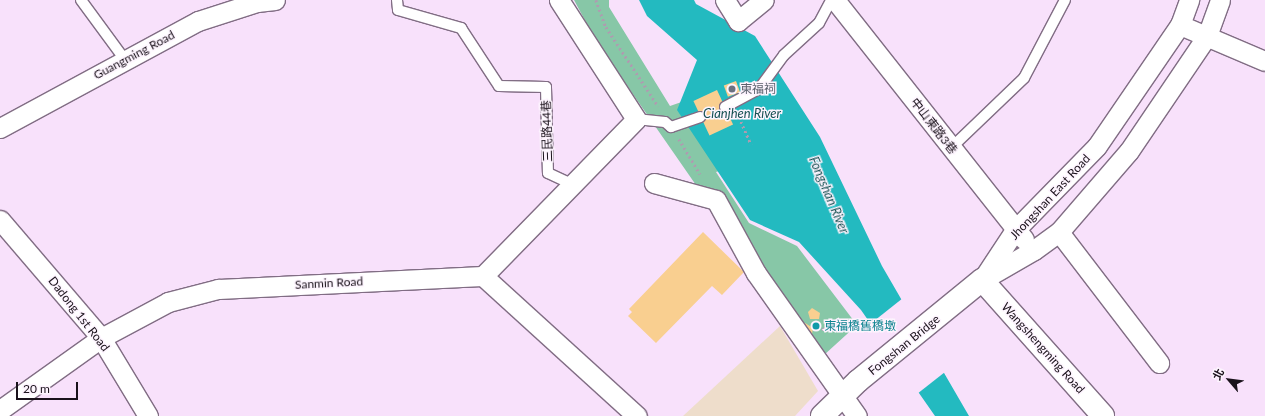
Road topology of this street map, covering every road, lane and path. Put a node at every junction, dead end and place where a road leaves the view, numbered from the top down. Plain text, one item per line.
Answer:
1 (81, 0) edge
2 (275, 0) edge
3 (397, 0) edge
4 (559, 0) edge
5 (596, 0) edge
6 (725, 0) edge
7 (764, 0) edge
8 (831, 0) edge
9 (835, 0) edge
10 (1065, 0) edge
11 (1189, 0) edge
12 (1220, 0) edge
13 (1180, 25) junction
14 (1207, 36) junction
15 (125, 60) junction
16 (1265, 61) edge
17 (729, 105) joint
18 (700, 117) dead end
19 (636, 119) junction
20 (675, 126) junction
21 (0, 128) edge
22 (750, 144) dead end
23 (951, 148) junction
24 (654, 183) dead end
25 (572, 184) junction
26 (716, 200) junction
27 (0, 220) edge
28 (1015, 230) junction
29 (1059, 232) junction
30 (1034, 250) junction
31 (483, 276) junction
32 (982, 280) junction
33 (101, 338) junction
34 (1159, 363) dead end
35 (851, 388) junction
36 (0, 410) edge
37 (148, 416) edge
38 (637, 416) edge
39 (822, 416) edge
40 (857, 416) edge
41 (1103, 416) edge

1 - 15 lane
2 - 15 street, Guangming Road
3 - 25 lane, 三民路44巷
4 - 19 street
5 - 20 path
6 - 7 street
8 - 17 lane
9 - 23 street, 中山東路3巷
10 - 23 lane
11 - 13 street, Jhongshan East Road
12 - 14 street, Jhongshan East Road
13 - 14 street
13 - 28 street, Jhongshan East Road
14 - 16 street
14 - 29 street, Jhongshan East Road
15 - 21 street, Guangming Road
17 - 22 path
18 - 20 lane
19 - 20 lane
19 - 25 street
20 - 26 path
23 - 28 street, 中山東路3巷
24 - 26 street
25 - 31 street
26 - 35 street
27 - 33 street, Dadong 1st Road
28 - 30 street, 中山東路3巷
28 - 32 street, Jhongshan East Road
29 - 30 street, Jhongshan East Road
29 - 34 street
30 - 32 street, Jhongshan East Road
31 - 33 street, Sanmin Road
31 - 38 street
32 - 35 main road, Fongshan Bridge
32 - 41 main road, Wangshengming Road
33 - 36 street, Sanmin Road
33 - 37 street, Dadong 1st Road
35 - 39 main road, Fongshan Bridge
35 - 40 street

